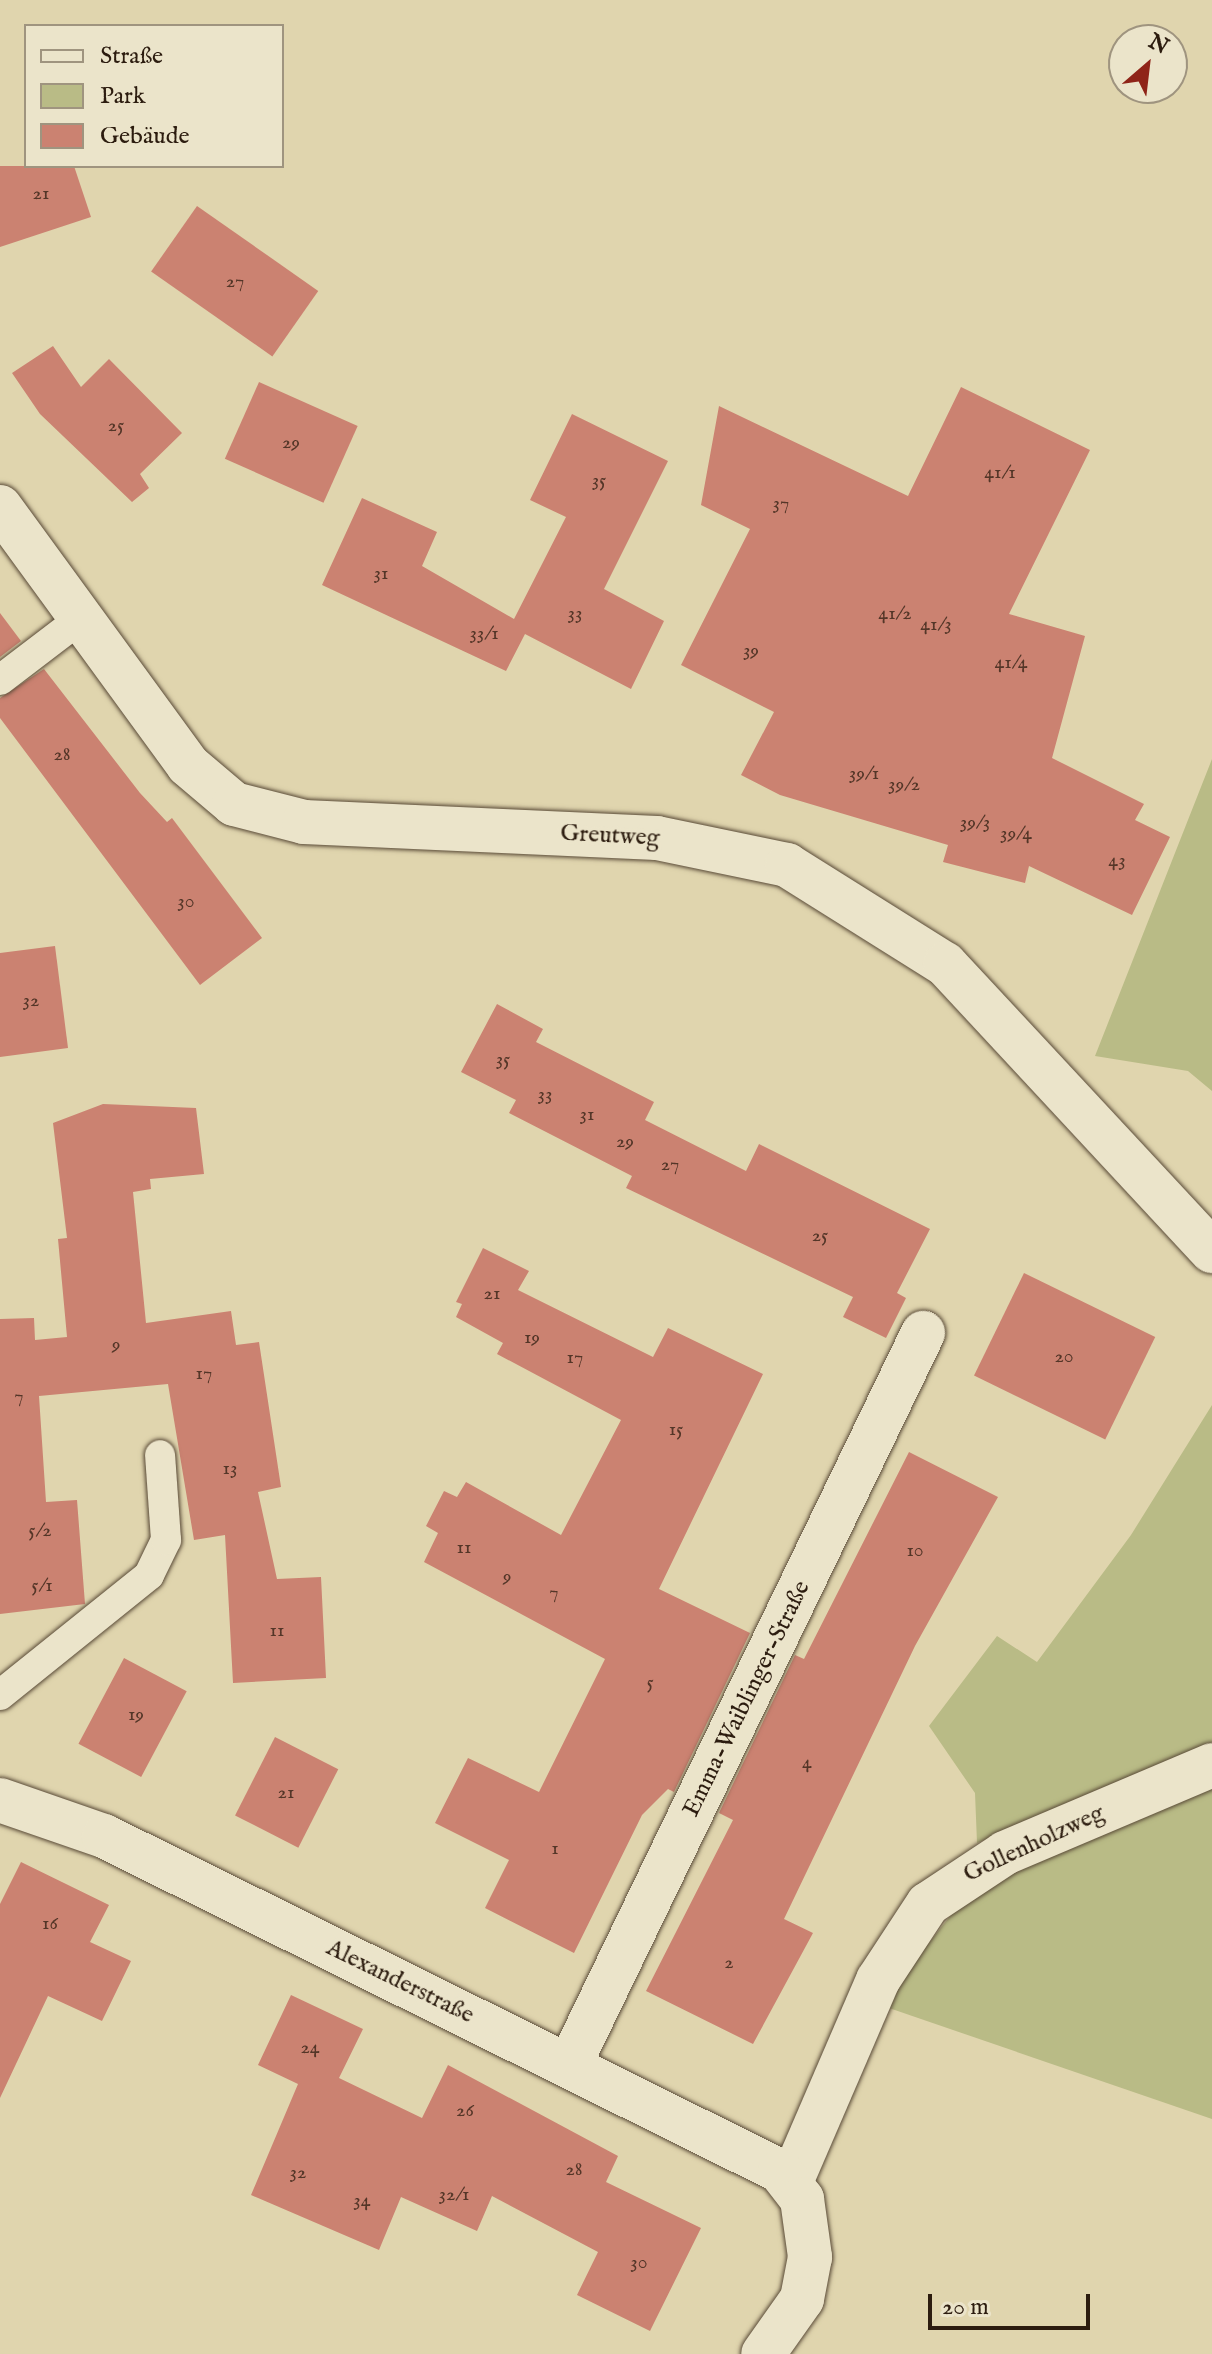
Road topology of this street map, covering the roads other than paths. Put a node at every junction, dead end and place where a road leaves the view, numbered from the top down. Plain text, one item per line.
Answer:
1 (0, 507) edge
2 (80, 619) junction
3 (0, 680) edge
4 (1212, 1251) edge
5 (923, 1333) dead end
6 (160, 1455) dead end
7 (0, 1695) edge
8 (1212, 1765) edge
9 (0, 1800) edge
10 (570, 2064) junction
11 (791, 2182) junction
12 (763, 2354) edge

1 - 2 street, Greutweg
2 - 3 lane
2 - 4 street, Greutweg
5 - 10 street, Emma-Waiblinger-Straße
6 - 7 lane
8 - 11 street, Gollenholzweg
9 - 10 street, Alexanderstraße
10 - 11 street, Alexanderstraße
11 - 12 street

